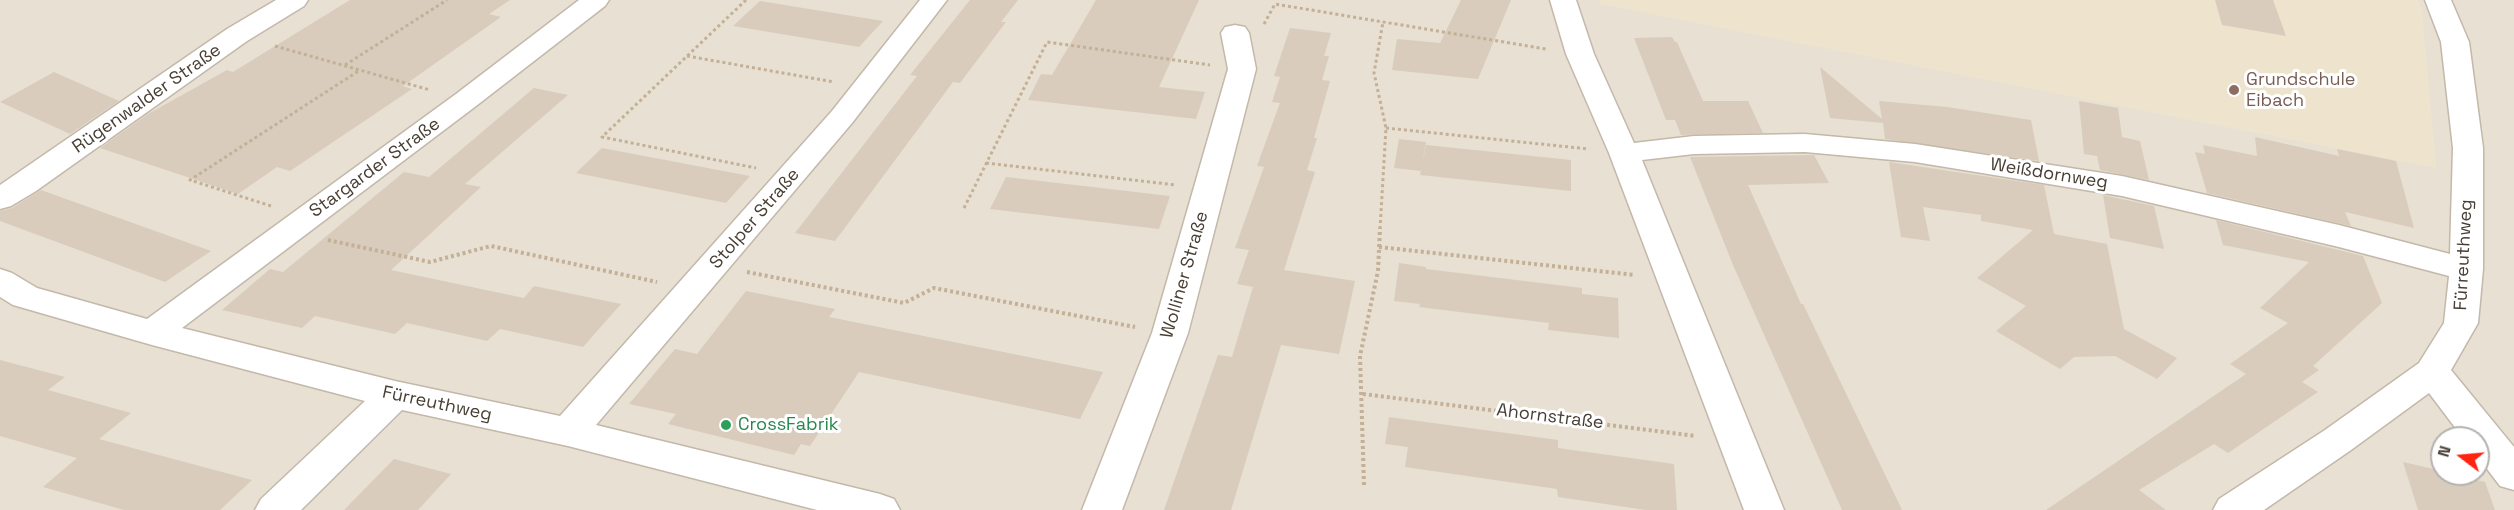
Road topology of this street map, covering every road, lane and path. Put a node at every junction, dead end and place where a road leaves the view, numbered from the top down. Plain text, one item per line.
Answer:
1 (295, 0) edge
2 (447, 0) edge
3 (596, 0) edge
4 (746, 0) edge
5 (933, 0) edge
6 (1563, 0) edge
7 (2439, 0) edge
8 (1383, 22) junction
9 (1234, 33) joint
10 (237, 35) junction
11 (1580, 54) junction
12 (687, 56) junction
13 (344, 65) junction
14 (1242, 69) junction
15 (360, 70) junction
16 (865, 87) junction
17 (466, 100) junction
18 (1386, 128) junction
19 (1624, 153) junction
20 (986, 163) junction
21 (792, 175) junction
22 (1209, 189) junction
23 (0, 199) edge
24 (964, 208) dead end
25 (298, 225) junction
26 (1379, 248) junction
27 (714, 266) junction
28 (2466, 269) junction
29 (1672, 279) junction
30 (693, 290) junction
31 (8, 297) edge
32 (152, 333) junction
33 (1170, 333) junction
34 (2432, 372) junction
35 (1363, 394) junction
36 (395, 396) junction
37 (568, 432) junction
38 (1736, 442) junction
39 (2514, 475) edge
40 (1364, 485) dead end
41 (839, 506) edge
42 (275, 510) edge
43 (880, 510) edge
44 (1102, 510) edge
45 (1764, 510) edge
46 (2233, 510) edge

1 - 10 street, Rügenwalder Straße
2 - 13 path
3 - 17 street, Stargarder Straße
4 - 12 path
5 - 16 street, Stolper Straße
6 - 11 street
7 - 28 street, Fürreuthweg
8 - 9 path
8 - 11 path
8 - 18 path
9 - 14 street, Wolliner Straße
10 - 13 path
10 - 23 street, Rügenwalder Straße
11 - 19 street
12 - 16 path
12 - 21 path
13 - 15 path
14 - 20 path
14 - 22 street, Wolliner Straße
15 - 17 path
15 - 25 path
16 - 21 street, Stolper Straße
17 - 25 street, Stargarder Straße
18 - 19 path
18 - 26 path
19 - 28 street, Weißdornweg
19 - 29 street
20 - 22 path
20 - 24 path
21 - 27 street, Stolper Straße
22 - 33 street, Wolliner Straße
25 - 30 path
25 - 32 street, Stargarder Straße
26 - 29 path
26 - 35 path
27 - 30 street, Stolper Straße
27 - 33 path
28 - 34 street, Fürreuthweg
29 - 38 street
30 - 37 street, Stolper Straße
31 - 32 street, Fürreuthweg
32 - 36 street, Fürreuthweg
33 - 44 street, Wolliner Straße
34 - 39 street
34 - 46 street, Fürreuthweg
35 - 38 path, Ahornstraße
35 - 40 path
36 - 37 street, Fürreuthweg
36 - 42 street
37 - 41 street, Fürreuthweg
38 - 45 street
41 - 43 street, Fürreuthweg

